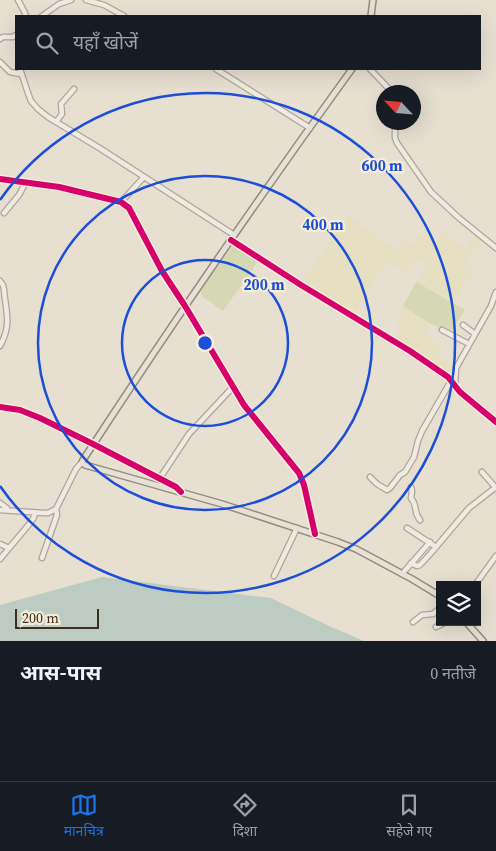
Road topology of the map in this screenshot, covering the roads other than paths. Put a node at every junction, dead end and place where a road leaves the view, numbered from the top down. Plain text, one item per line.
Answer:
1 (18, 0) edge
2 (71, 0) edge
3 (86, 0) edge
4 (373, 0) edge
5 (26, 15) edge
6 (43, 15) edge
7 (122, 15) edge
8 (371, 15) edge
9 (15, 36) edge
10 (0, 38) edge
11 (0, 62) edge
12 (218, 70) edge
13 (351, 70) edge
14 (371, 70) edge
15 (20, 71) edge
16 (385, 85) edge
17 (74, 89) dead end
18 (56, 122) junction
19 (310, 128) junction
20 (395, 130) edge
21 (144, 177) junction
22 (0, 179) edge
23 (26, 182) junction
24 (121, 202) junction
25 (4, 213) dead end
26 (233, 237) junction
27 (496, 248) edge
28 (0, 281) edge
29 (496, 292) edge
30 (186, 306) junction
31 (463, 325) dead end
32 (442, 330) dead end
33 (475, 334) junction
34 (469, 344) junction
35 (0, 346) edge
36 (451, 381) junction
37 (454, 386) junction
38 (233, 387) junction
39 (0, 407) edge
40 (496, 422) edge
41 (93, 444) junction
42 (82, 462) junction
43 (482, 472) dead end
44 (370, 477) dead end
45 (160, 478) junction
46 (411, 487) dead end
47 (496, 488) edge
48 (181, 492) junction
49 (0, 503) edge
50 (56, 509) junction
51 (0, 510) edge
52 (7, 510) junction
53 (35, 513) junction
54 (420, 520) dead end
55 (297, 528) junction
56 (407, 528) dead end
57 (316, 534) junction
58 (430, 542) junction
59 (0, 544) edge
60 (436, 547) junction
61 (10, 548) junction
62 (42, 558) dead end
63 (495, 558) edge
64 (0, 559) edge
65 (412, 563) junction
66 (402, 574) junction
67 (274, 576) dead end
68 (478, 581) edge
69 (436, 594) edge
70 (436, 611) edge
71 (412, 622) dead end
72 (470, 626) edge
73 (483, 641) edge

1 - 5 street
2 - 6 street
3 - 7 street
4 - 8 main road
9 - 10 street
11 - 15 street
12 - 19 street
13 - 19 main road
14 - 16 street
15 - 18 street
17 - 18 street
18 - 21 street
19 - 26 main road
20 - 27 street
21 - 24 street
21 - 26 street
22 - 23 street
23 - 24 street
23 - 25 street
24 - 30 street
26 - 30 main road
26 - 36 street
28 - 35 street
29 - 33 street
30 - 38 street
30 - 41 main road
31 - 33 street
32 - 34 street
33 - 34 street
34 - 37 street
36 - 37 street
36 - 44 street
37 - 40 street
38 - 45 street
38 - 57 street
39 - 41 street
41 - 42 main road
41 - 45 street
42 - 48 main road
42 - 50 street
43 - 47 street
45 - 48 street
46 - 54 street
47 - 60 street
48 - 55 main road
49 - 52 street
50 - 53 street
50 - 62 street
51 - 52 street
52 - 53 street
53 - 61 street
55 - 57 main road
55 - 67 street
56 - 58 street
57 - 66 main road
58 - 60 street
58 - 65 street
59 - 61 street
60 - 65 street
61 - 64 street
63 - 68 street
65 - 66 street
66 - 69 main road
70 - 71 street
72 - 73 main road

